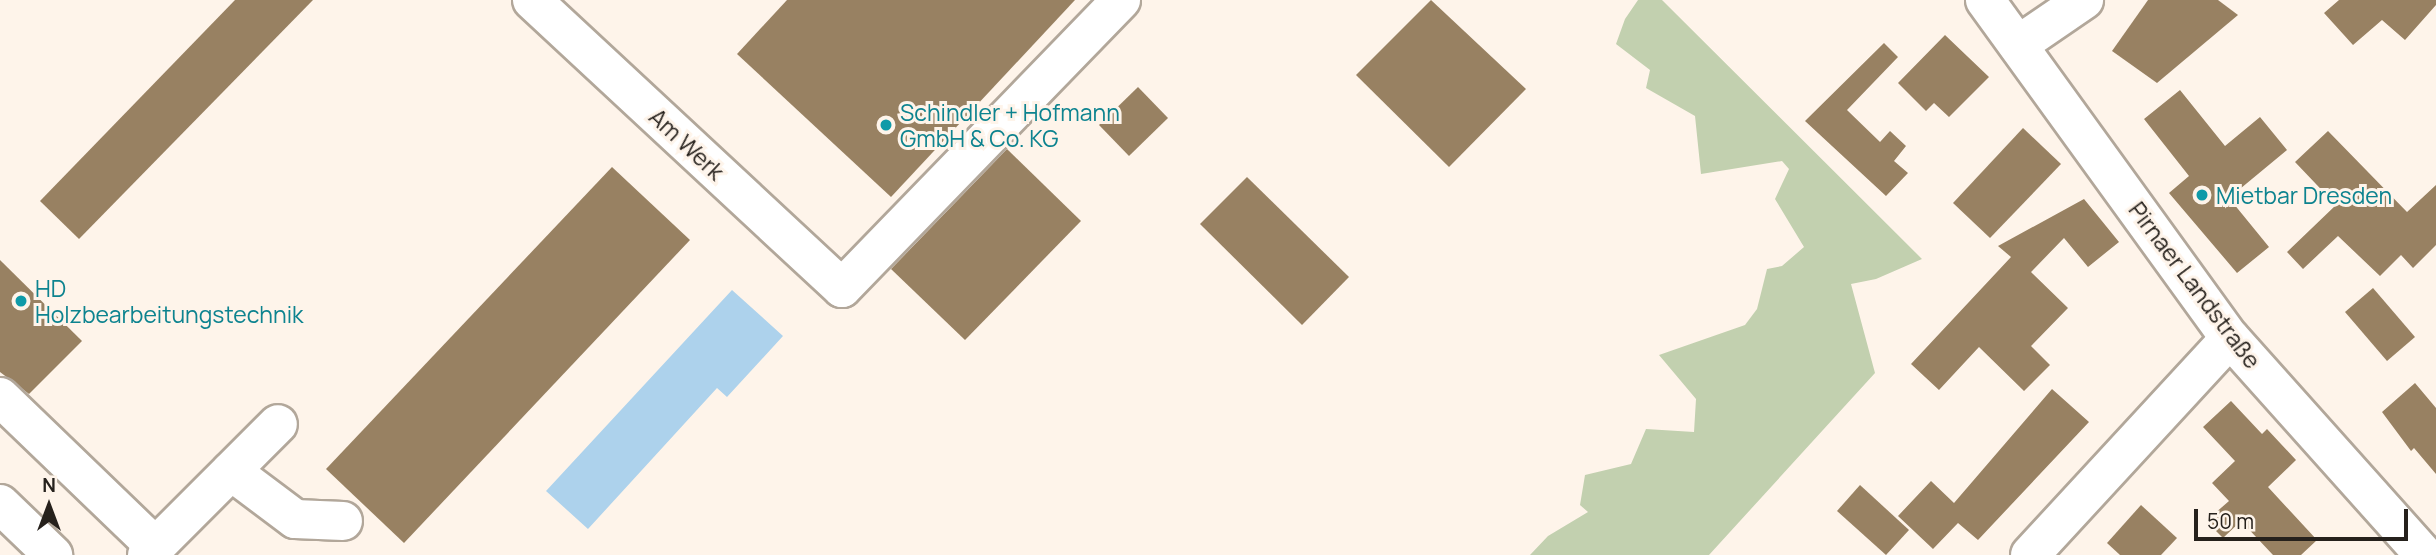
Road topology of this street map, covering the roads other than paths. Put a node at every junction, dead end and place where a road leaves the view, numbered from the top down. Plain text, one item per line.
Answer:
1 (531, 0) edge
2 (1121, 0) edge
3 (1985, 0) edge
4 (2084, 0) edge
5 (2018, 45) junction
6 (2230, 338) junction
7 (0, 397) edge
8 (278, 424) dead end
9 (231, 471) junction
10 (0, 504) edge
11 (342, 521) dead end
12 (151, 551) edge
13 (53, 555) edge
14 (2030, 555) edge
15 (2424, 555) edge

1 - 2 street, Am Werk
3 - 5 street, Pirnaer Landstraße
4 - 5 street
5 - 6 street, Pirnaer Landstraße
6 - 14 street
6 - 15 street, Pirnaer Landstraße
7 - 12 street
8 - 9 street
9 - 11 street
9 - 12 street
10 - 13 street

